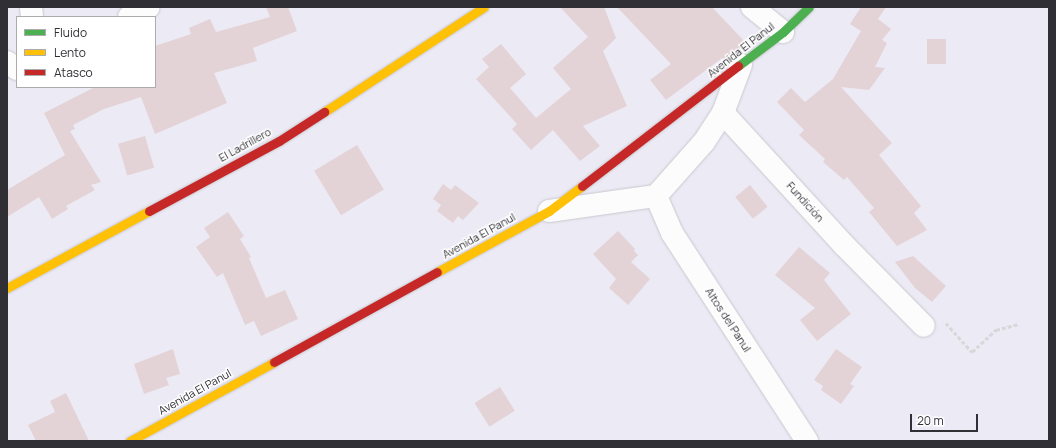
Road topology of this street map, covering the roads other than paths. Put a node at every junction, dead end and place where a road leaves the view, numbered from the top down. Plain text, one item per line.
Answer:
1 (149, 7) edge
2 (484, 7) edge
3 (752, 7) edge
4 (809, 7) edge
5 (131, 16) edge
6 (783, 32) junction
7 (7, 62) edge
8 (741, 65) junction
9 (16, 68) edge
10 (16, 75) edge
11 (7, 81) edge
12 (723, 113) junction
13 (656, 196) junction
14 (549, 211) junction
15 (7, 288) edge
16 (924, 326) road end
17 (130, 441) edge
18 (807, 441) edge

1 - 5 street
2 - 15 street, El Ladrillero
3 - 6 street
4 - 6 street, Avenida El Panul
6 - 8 street, Avenida El Panul
7 - 9 street
8 - 12 street
8 - 14 street, Avenida El Panul
10 - 11 street
12 - 13 street
12 - 16 street, Fundición
13 - 14 street
13 - 18 street, Altos del Panul
14 - 17 street, Avenida El Panul

